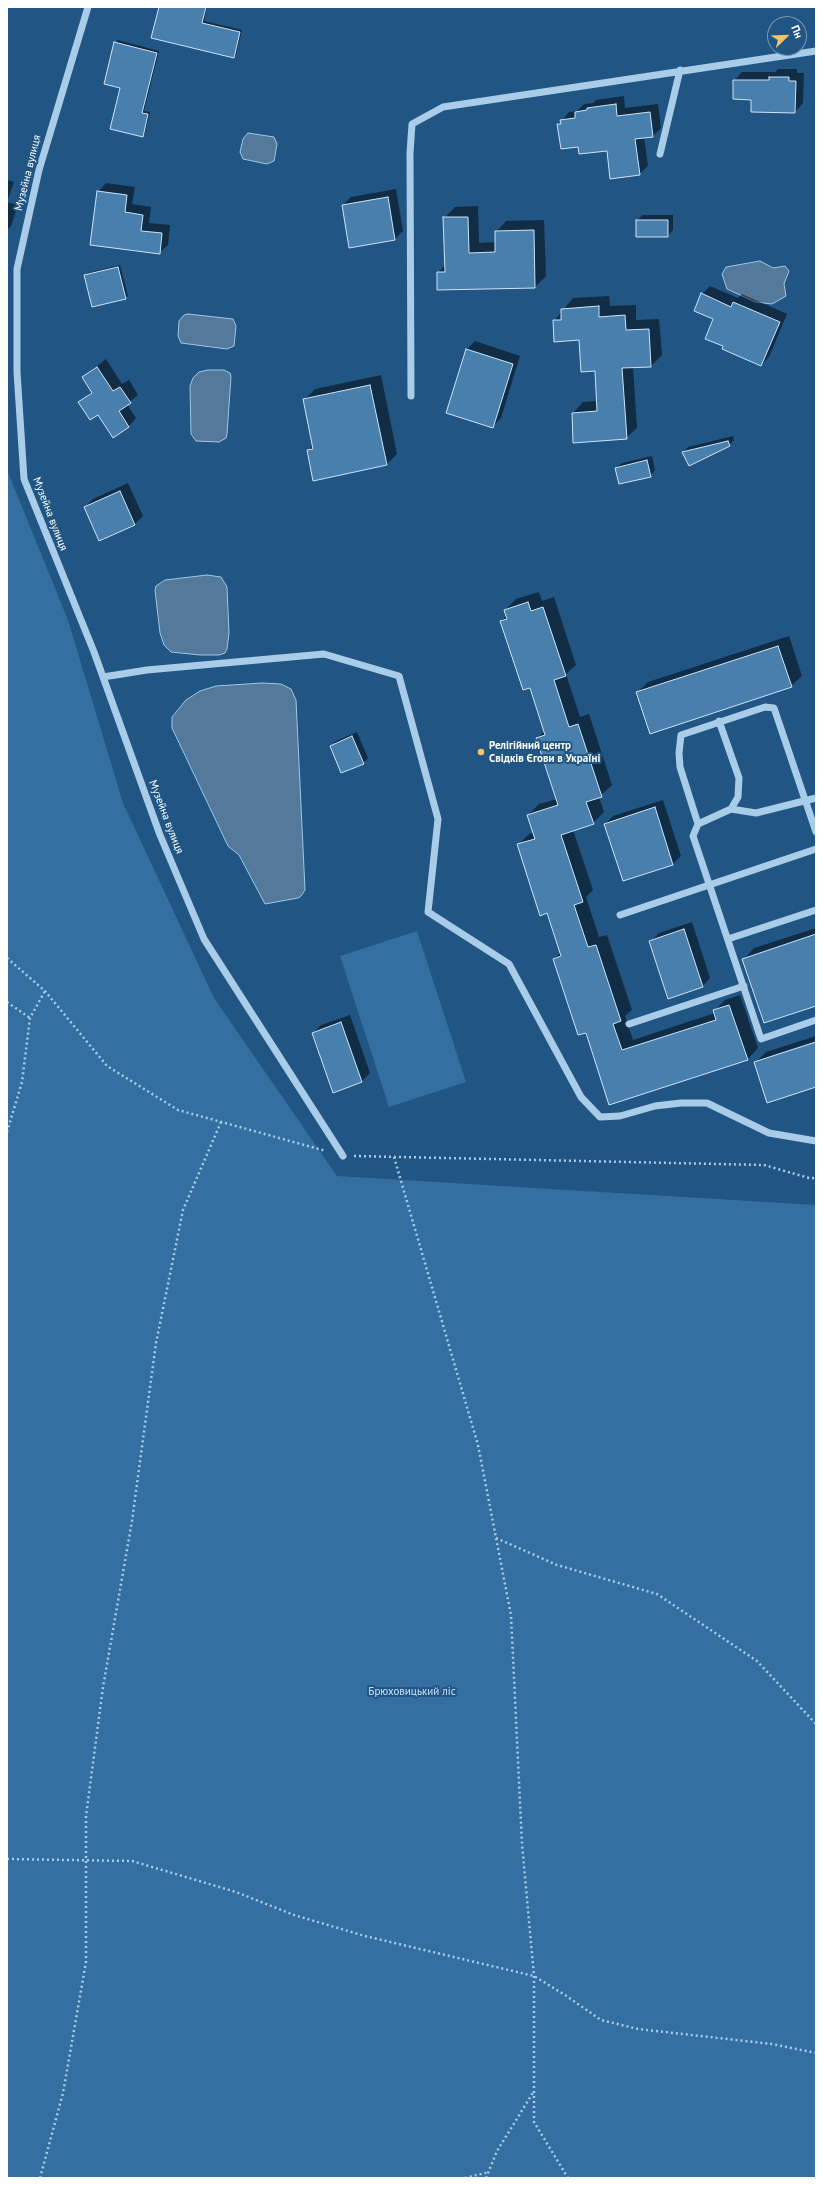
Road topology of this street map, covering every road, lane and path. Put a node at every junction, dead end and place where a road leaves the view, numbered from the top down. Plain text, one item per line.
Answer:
1 (88, 7) edge
2 (816, 51) edge
3 (680, 70) junction
4 (660, 154) dead end
5 (411, 396) dead end
6 (103, 677) junction
7 (720, 721) junction
8 (816, 798) edge
9 (805, 800) junction
10 (731, 809) junction
11 (698, 824) junction
12 (816, 832) edge
13 (816, 849) edge
14 (710, 884) junction
15 (816, 910) edge
16 (620, 915) dead end
17 (728, 939) junction
18 (7, 958) edge
19 (744, 986) junction
20 (45, 991) junction
21 (7, 1002) edge
22 (30, 1018) junction
23 (816, 1020) edge
24 (629, 1024) dead end
25 (221, 1122) junction
26 (7, 1132) edge
27 (816, 1141) edge
28 (343, 1156) junction
29 (394, 1157) junction
30 (816, 1178) edge
31 (496, 1538) junction
32 (816, 1724) edge
33 (7, 1859) edge
34 (87, 1860) junction
35 (534, 1976) junction
36 (816, 2053) edge
37 (534, 2090) junction
38 (489, 2172) junction
39 (40, 2178) edge
40 (464, 2178) edge
41 (486, 2178) edge
42 (568, 2178) edge

1 - 6 street, Музейна вулиця
2 - 3 street
3 - 4 street
3 - 5 street
6 - 27 street
6 - 28 street, Музейна вулиця
7 - 9 street
7 - 10 street
7 - 11 street
8 - 9 street
9 - 10 street
9 - 12 street
10 - 11 street
11 - 14 street
13 - 14 street
14 - 16 street
14 - 17 street
15 - 17 street
17 - 19 street
18 - 20 path
19 - 23 street
19 - 24 street
20 - 22 path
20 - 25 path
21 - 22 path
22 - 26 path
25 - 28 path
25 - 34 path
28 - 29 path
29 - 30 path
29 - 31 path
31 - 32 path
31 - 35 path
33 - 34 path
34 - 35 path
34 - 39 path
35 - 36 path
35 - 37 path
37 - 38 path
37 - 42 path
38 - 40 path
38 - 41 path

